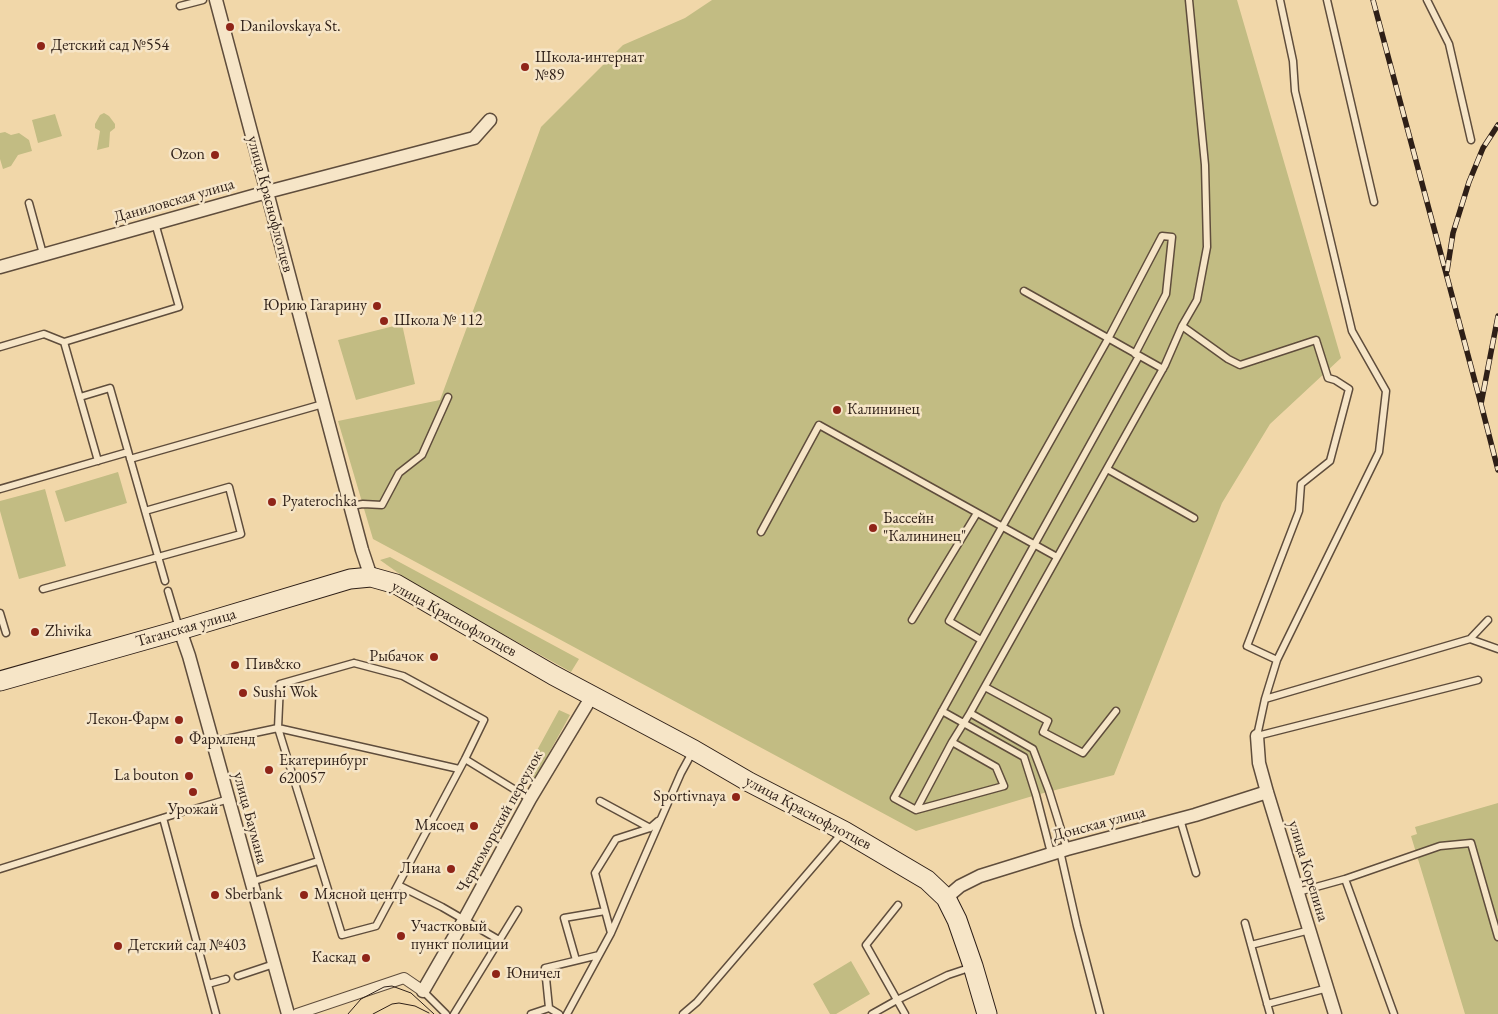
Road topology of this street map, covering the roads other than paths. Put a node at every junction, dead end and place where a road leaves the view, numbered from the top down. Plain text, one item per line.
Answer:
1 (203, 0) edge
2 (216, 0) edge
3 (1190, 0) edge
4 (1280, 0) edge
5 (1327, 0) edge
6 (1426, 0) edge
7 (180, 6) dead end
8 (490, 120) dead end
9 (1471, 140) dead end
10 (267, 192) junction
11 (1374, 202) dead end
12 (29, 203) dead end
13 (154, 224) junction
14 (43, 254) junction
15 (0, 267) edge
16 (1024, 291) dead end
17 (1182, 326) junction
18 (1108, 339) junction
19 (64, 342) junction
20 (0, 347) edge
21 (1137, 355) junction
22 (1163, 369) junction
23 (80, 397) junction
24 (448, 397) dead end
25 (323, 404) junction
26 (129, 456) junction
27 (98, 461) junction
28 (1107, 469) junction
29 (0, 489) edge
30 (350, 506) junction
31 (145, 511) junction
32 (977, 513) junction
33 (1194, 518) dead end
34 (1001, 526) junction
35 (761, 532) dead end
36 (1034, 544) junction
37 (1058, 557) junction
38 (158, 558) junction
39 (371, 578) junction
40 (165, 581) dead end
41 (44, 589) dead end
42 (168, 591) dead end
43 (0, 613) edge
44 (912, 620) dead end
45 (1488, 620) dead end
46 (180, 630) junction
47 (6, 633) dead end
48 (1470, 639) junction
49 (981, 640) junction
50 (1498, 649) edge
51 (1277, 660) junction
52 (1478, 680) dead end
53 (0, 681) edge
54 (985, 686) junction
55 (592, 696) junction
56 (1265, 699) junction
57 (942, 711) junction
58 (1116, 711) dead end
59 (970, 713) junction
60 (963, 723) junction
61 (278, 728) junction
62 (1257, 736) junction
63 (212, 742) junction
64 (952, 742) junction
65 (694, 750) junction
66 (465, 759) junction
67 (459, 769) junction
68 (1267, 792) junction
69 (228, 799) junction
70 (530, 800) junction
71 (600, 801) dead end
72 (191, 810) dead end
73 (916, 810) junction
74 (182, 812) dead end
75 (163, 818) junction
76 (661, 818) junction
77 (1180, 819) junction
78 (650, 828) junction
79 (844, 831) junction
80 (1059, 851) junction
81 (318, 861) junction
82 (0, 869) edge
83 (1196, 873) dead end
84 (1345, 879) junction
85 (251, 882) junction
86 (398, 885) junction
87 (1298, 892) junction
88 (946, 898) junction
89 (898, 905) dead end
90 (518, 910) dead end
91 (605, 910) junction
92 (464, 920) junction
93 (1245, 923) dead end
94 (1310, 930) junction
95 (612, 933) junction
96 (1498, 937) edge
97 (498, 940) junction
98 (1251, 945) junction
99 (599, 955) junction
100 (576, 960) junction
101 (274, 964) junction
102 (973, 966) junction
103 (238, 976) dead end
104 (226, 979) dead end
105 (208, 984) junction
106 (1328, 988) junction
107 (423, 991) junction
108 (897, 1000) junction
109 (1267, 1004) junction
110 (549, 1008) junction
111 (216, 1014) edge
112 (288, 1014) edge
113 (297, 1014) edge
114 (446, 1014) edge
115 (454, 1014) edge
116 (531, 1014) edge
117 (559, 1014) edge
118 (567, 1014) edge
119 (682, 1014) edge
120 (872, 1014) edge
121 (905, 1014) edge
122 (987, 1014) edge
123 (1100, 1014) edge
124 (1270, 1014) edge
125 (1335, 1014) edge
126 (1394, 1014) edge

1 - 7 lane
2 - 10 street, улица Краснофлотцев
3 - 17 lane
4 - 51 lane
5 - 11 lane
6 - 9 lane
8 - 10 street, Даниловская улица
10 - 13 street, Даниловская улица
10 - 25 street, улица Краснофлотцев
12 - 14 lane
13 - 14 street, Даниловская улица
13 - 19 lane
14 - 15 street, Даниловская улица
16 - 18 lane
17 - 22 lane
17 - 51 lane
18 - 21 lane
18 - 21 lane
18 - 34 lane
19 - 20 lane
19 - 23 lane
21 - 22 lane
21 - 36 lane
22 - 28 lane
23 - 26 lane
23 - 27 lane
24 - 30 lane
25 - 26 lane
25 - 30 street, улица Краснофлотцев
26 - 27 lane
26 - 31 lane
27 - 29 lane
28 - 33 lane
28 - 37 lane
30 - 39 street, улица Краснофлотцев
31 - 38 lane
31 - 38 lane
32 - 34 lane
32 - 35 lane
32 - 44 lane
34 - 36 lane
34 - 49 lane
36 - 37 lane
36 - 49 lane
37 - 54 lane
38 - 40 lane
38 - 41 lane
39 - 46 main road, Таганская улица
39 - 55 main road, улица Краснофлотцев
42 - 46 lane
43 - 47 lane
45 - 48 lane
46 - 53 main road, Таганская улица
46 - 63 street, улица Баумана
48 - 50 lane
48 - 56 lane
49 - 57 lane
51 - 56 lane
52 - 62 lane
54 - 58 lane
54 - 59 lane
55 - 65 main road, улица Краснофлотцев
55 - 70 street, Черноморский переулок
56 - 62 lane
57 - 60 lane
57 - 73 lane
59 - 60 lane
59 - 80 lane
60 - 64 lane
60 - 80 lane
61 - 63 lane
61 - 66 lane
61 - 67 lane
61 - 81 lane
62 - 68 street, улица Корепина
63 - 69 street, улица Баумана
64 - 73 lane
64 - 73 lane
65 - 76 lane
65 - 79 main road, улица Краснофлотцев
66 - 67 lane
66 - 70 lane
67 - 86 lane
68 - 77 street, Донская улица
68 - 87 street, улица Корепина
69 - 72 lane
69 - 85 street, улица Баумана
70 - 92 street, Черноморский переулок
71 - 78 lane
74 - 75 lane
75 - 82 lane
75 - 105 lane
76 - 78 lane
76 - 95 lane
77 - 80 street, Донская улица
77 - 83 lane
78 - 91 lane
79 - 88 main road, улица Краснофлотцев
79 - 119 lane
80 - 88 street, Донская улица
80 - 123 lane
81 - 85 lane
81 - 86 lane
84 - 87 lane
84 - 96 lane
84 - 126 lane
85 - 101 street, улица Баумана
86 - 92 lane
87 - 94 street, улица Корепина
88 - 102 main road, улица Краснофлотцев
89 - 108 lane
90 - 97 lane
91 - 95 lane
91 - 100 lane
92 - 97 lane
92 - 107 street, Черноморский переулок
93 - 98 lane
94 - 98 lane
94 - 106 street, улица Корепина
95 - 99 lane
97 - 115 lane
98 - 109 lane
99 - 100 lane
99 - 118 lane
100 - 110 lane
101 - 103 lane
101 - 112 street, улица Баумана
102 - 108 lane
102 - 122 main road, улица Краснофлотцев
104 - 105 lane
105 - 111 lane
106 - 109 lane
106 - 125 street, улица Корепина
107 - 113 street
107 - 114 lane
108 - 120 lane
108 - 121 lane
109 - 124 lane
110 - 116 lane
110 - 117 lane

